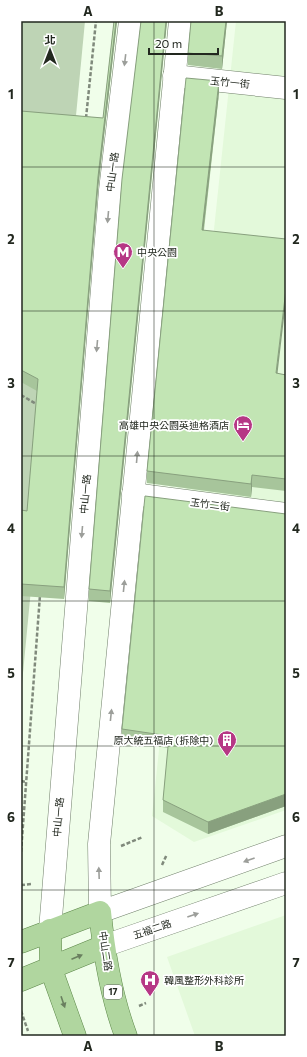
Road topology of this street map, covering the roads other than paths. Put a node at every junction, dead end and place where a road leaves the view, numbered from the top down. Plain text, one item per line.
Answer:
1 (130, 21) edge
2 (180, 21) edge
3 (174, 76) junction
4 (286, 88) edge
5 (133, 494) junction
6 (286, 514) edge
7 (286, 846) edge
8 (286, 883) edge
9 (100, 912) junction
10 (50, 930) junction
11 (21, 942) edge
12 (104, 946) junction
13 (51, 969) junction
14 (21, 980) edge
15 (75, 1036) edge
16 (126, 1036) edge

1 -> 10 main road, 中山一路
2 - 3 main road
3 - 4 main road, 玉竹一街
5 -> 3 main road
5 - 6 main road, 玉竹二街
9 -> 5 main road
7 -> 9 main road
12 -> 8 main road, 五福二路
9 - 10 main road
9 - 12 main road, 中山二路 / 17
10 - 11 main road
10 - 13 main road, 中山一路
13 -> 12 main road, 五福二路
12 - 16 main road, 中山二路 / 17
13 - 14 main road, 五福二路
13 -> 15 main road

